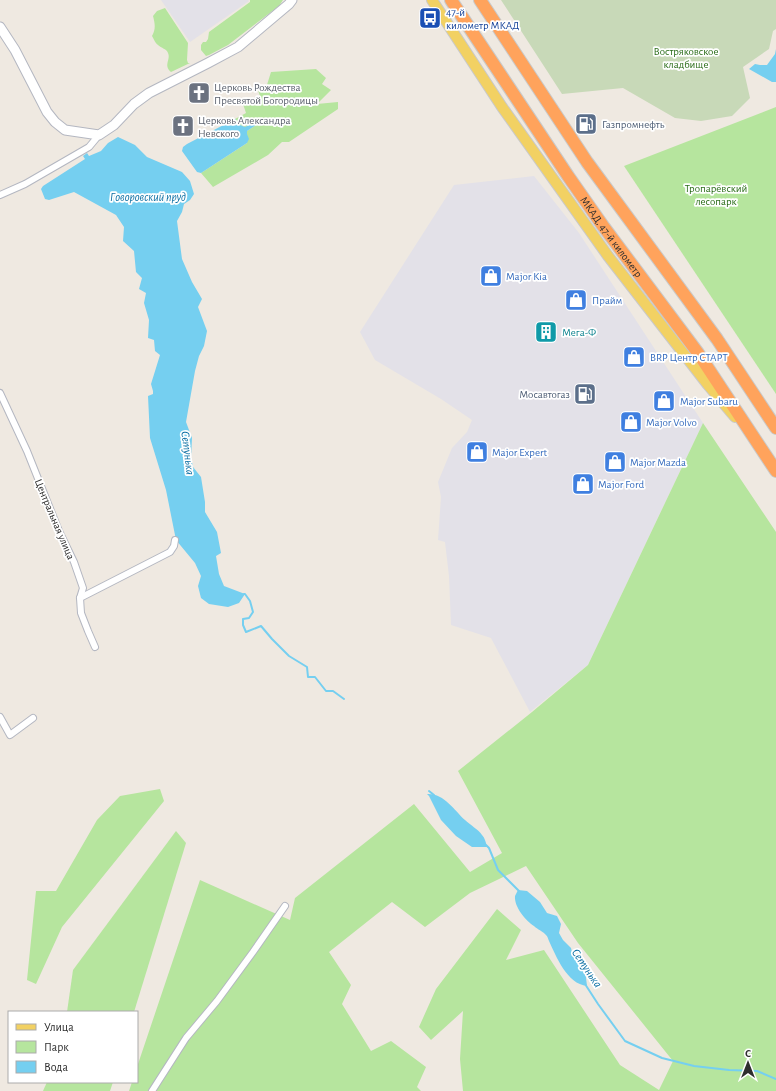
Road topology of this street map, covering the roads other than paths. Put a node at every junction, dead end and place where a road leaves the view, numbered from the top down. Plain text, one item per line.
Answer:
1 (292, 0) edge
2 (432, 0) edge
3 (451, 0) edge
4 (480, 0) edge
5 (0, 27) edge
6 (99, 135) junction
7 (0, 195) edge
8 (0, 393) edge
9 (776, 428) edge
10 (762, 450) junction
11 (776, 471) edge
12 (175, 540) dead end
13 (80, 598) junction
14 (95, 647) dead end
15 (0, 717) edge
16 (33, 718) dead end
17 (285, 906) dead end
18 (152, 1091) edge

1 - 6 street
2 - 10 main road
3 - 10 highway, МКАД, 47-й километр
4 - 9 highway
5 - 6 street
6 - 7 street
8 - 13 street, Центральная улица
10 - 11 highway, МКАД, 47-й километр
12 - 13 street
13 - 14 street, Центральная улица
15 - 16 street
17 - 18 street

